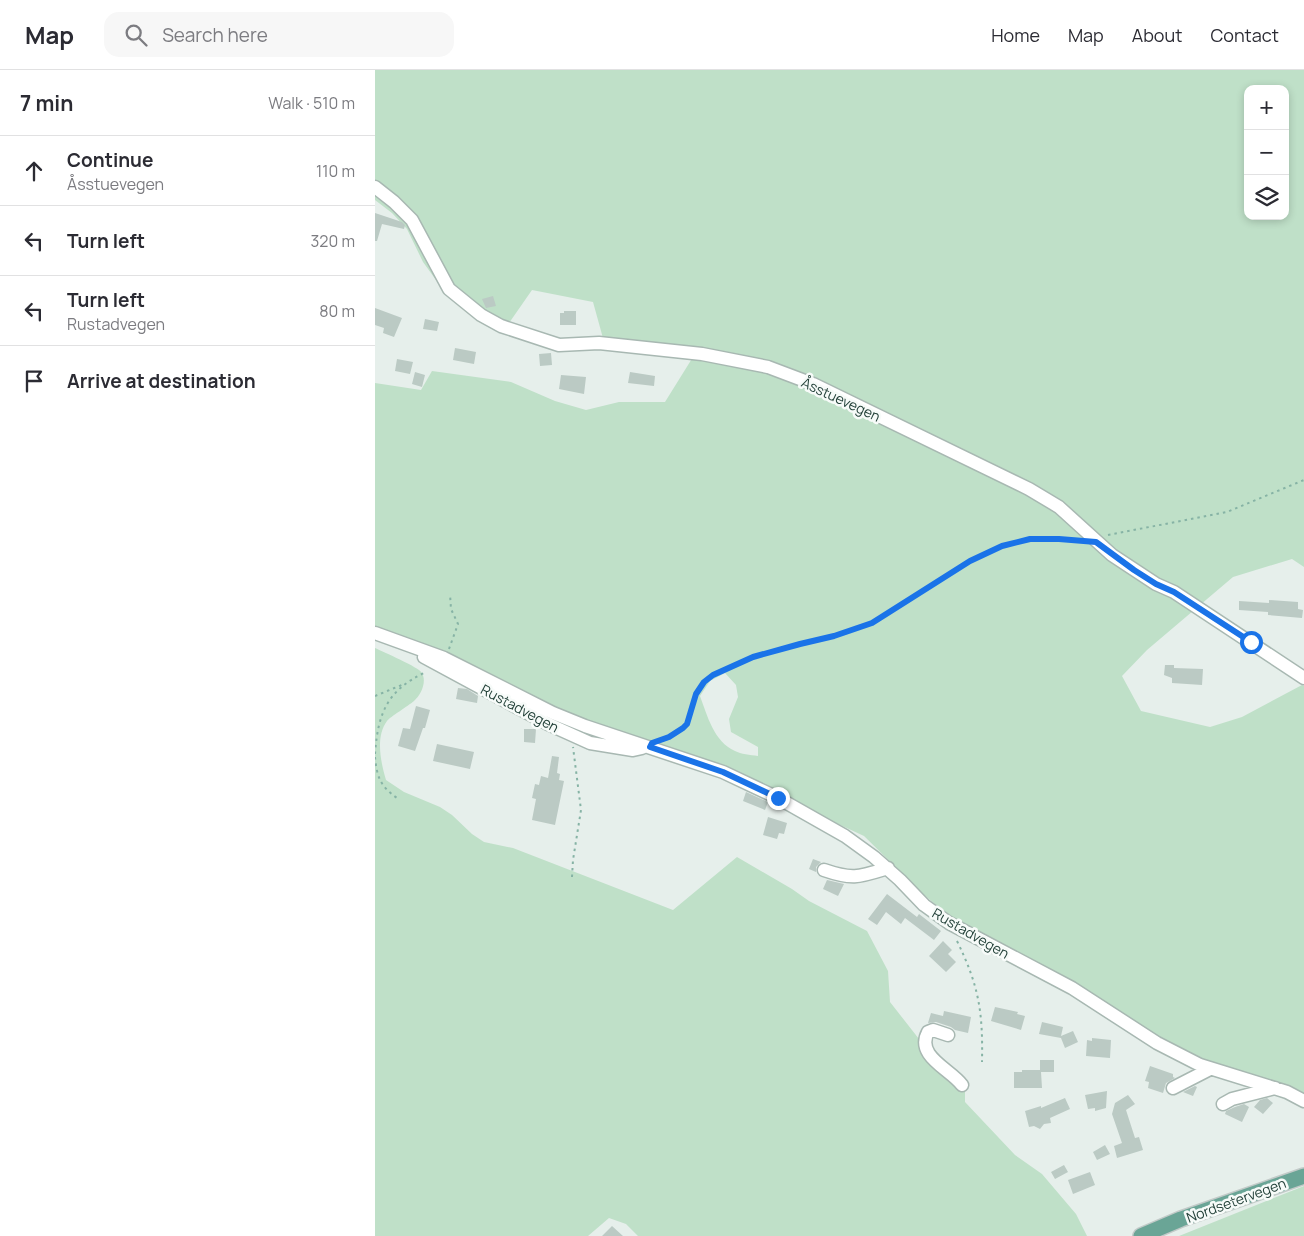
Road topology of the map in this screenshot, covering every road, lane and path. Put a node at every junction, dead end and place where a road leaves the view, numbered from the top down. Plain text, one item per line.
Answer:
1 (375, 187) edge
2 (1304, 480) edge
3 (1096, 542) junction
4 (450, 594) dead end
5 (375, 633) edge
6 (442, 662) junction
7 (1304, 678) edge
8 (406, 683) junction
9 (375, 696) edge
10 (573, 745) dead end
11 (650, 747) junction
12 (375, 756) edge
13 (397, 798) dead end
14 (888, 868) junction
15 (824, 870) dead end
16 (572, 877) dead end
17 (949, 923) junction
18 (949, 1035) dead end
19 (982, 1062) dead end
20 (1210, 1068) junction
21 (962, 1085) dead end
22 (1173, 1088) dead end
23 (1275, 1088) junction
24 (1304, 1101) edge
25 (1223, 1104) dead end
26 (1304, 1176) edge
27 (1141, 1236) edge

1 - 3 street, Åsstuevegen
2 - 3 path
3 - 7 street, Åsstuevegen
3 - 11 path
4 - 6 path
5 - 6 street, Rustadvegen
6 - 8 path
6 - 11 street, Rustadvegen
8 - 9 path
8 - 12 path
10 - 16 path
11 - 14 street, Rustadvegen
12 - 13 path
14 - 15 street
14 - 17 street, Rustadvegen
17 - 19 path
17 - 20 street, Rustadvegen
18 - 21 street
20 - 22 street
20 - 23 street, Rustadvegen
23 - 24 street, Rustadvegen
23 - 25 street
26 - 27 main road, Nordsetervegen

